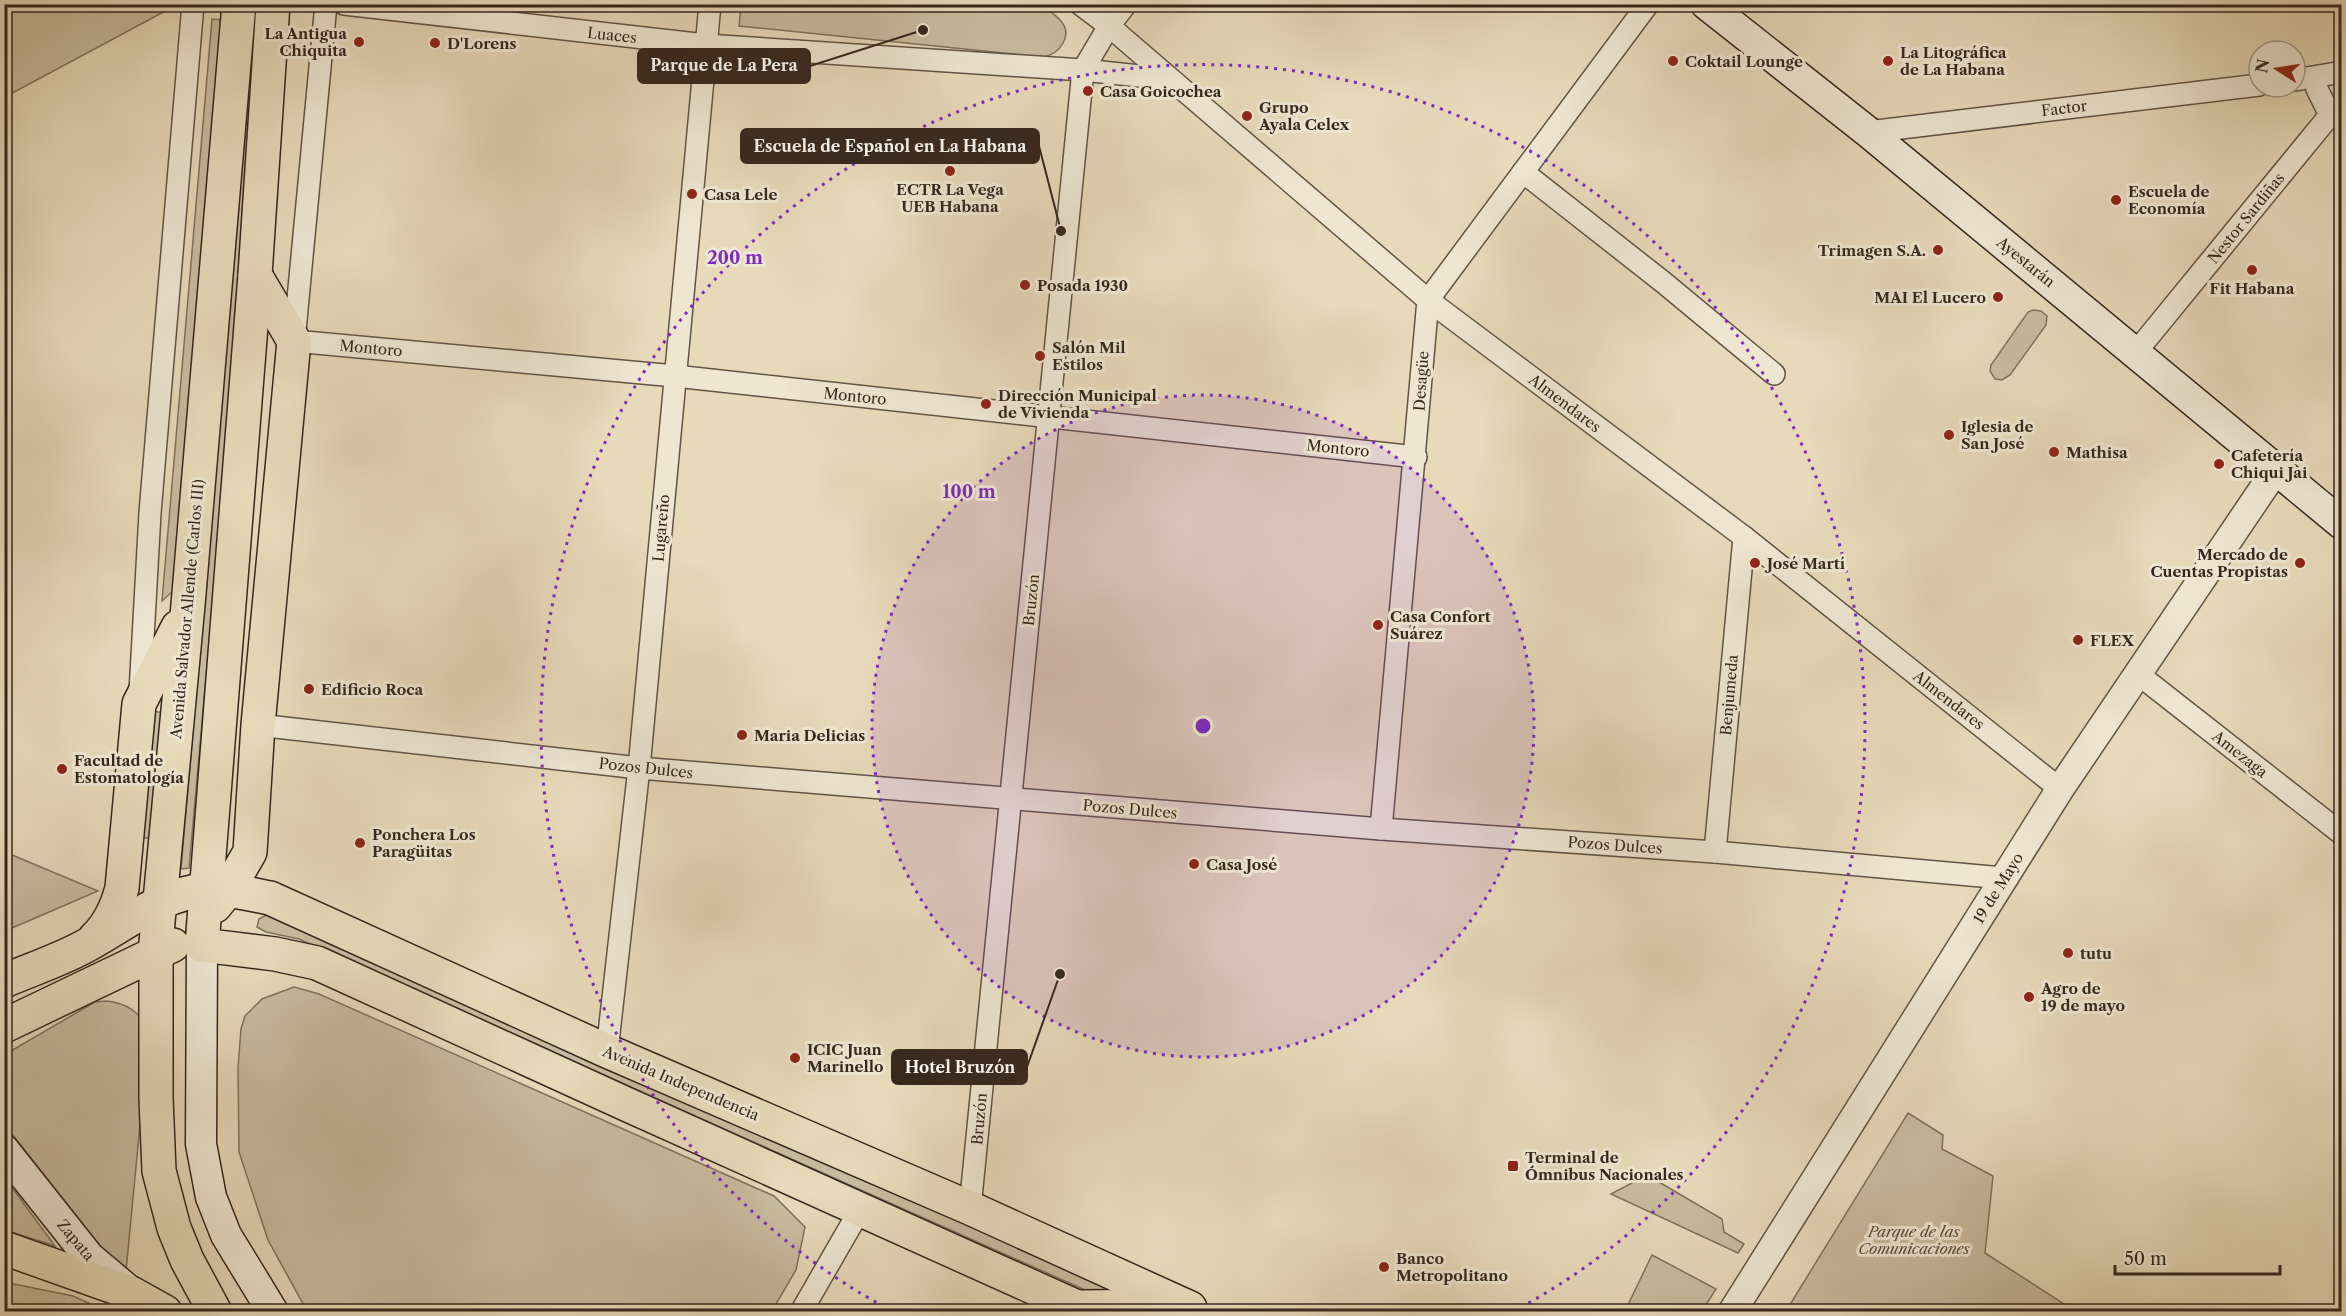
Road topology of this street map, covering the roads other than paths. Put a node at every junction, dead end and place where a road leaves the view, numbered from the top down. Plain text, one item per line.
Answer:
1 (193, 4) edge
2 (239, 4) edge
3 (273, 4) edge
4 (326, 4) edge
5 (344, 4) edge
6 (710, 4) edge
7 (1080, 4) edge
8 (1126, 4) edge
9 (1648, 4) edge
10 (1706, 4) edge
11 (1109, 26) junction
12 (706, 45) junction
13 (1083, 70) junction
14 (2342, 72) edge
15 (1168, 79) junction
16 (2307, 79) edge
17 (2307, 81) edge
18 (2247, 86) edge
19 (2336, 120) edge
20 (1868, 132) junction
21 (1523, 172) junction
22 (255, 274) junction
23 (1428, 300) junction
24 (294, 340) junction
25 (2136, 352) junction
26 (1774, 374) dead end
27 (675, 376) junction
28 (1050, 417) junction
29 (1416, 457) junction
30 (2275, 471) junction
31 (2342, 524) edge
32 (1743, 537) junction
33 (188, 604) junction
34 (2138, 674) junction
35 (139, 704) junction
36 (258, 725) junction
37 (639, 768) junction
38 (2060, 789) junction
39 (1010, 800) junction
40 (1381, 829) junction
41 (2342, 834) edge
42 (250, 852) junction
43 (1715, 852) junction
44 (2003, 878) junction
45 (160, 902) junction
46 (294, 909) junction
47 (189, 927) junction
48 (87, 946) junction
49 (4, 981) edge
50 (156, 1001) junction
51 (4, 1026) edge
52 (607, 1051) junction
53 (4, 1150) edge
54 (861, 1208) junction
55 (970, 1208) junction
56 (4, 1248) edge
57 (131, 1293) junction
58 (1082, 1309) edge
59 (1191, 1309) edge
60 (165, 1311) edge
61 (215, 1311) edge
62 (273, 1311) edge
63 (801, 1311) edge
64 (1732, 1311) edge

1 - 35 street
2 - 33 main road, Avenida Salvador Allende (Carlos III)
3 - 22 main road, Avenida Salvador Allende (Carlos III)
4 - 24 street
5 - 12 street, Luaces
6 - 12 street, Lugareño
7 - 11 street, Almendares
8 - 11 street, Bruzón
9 - 21 street
10 - 20 main road, Ayestarán
11 - 13 street, Bruzón
11 - 15 street, Almendares
12 - 13 street, Luaces
12 - 27 street, Lugareño
13 - 15 street, Luaces
13 - 28 street, Bruzón
14 - 16 street
15 - 23 street, Almendares
17 - 19 street, Nestor Sardiñas
18 - 20 street, Factor
19 - 25 street, Nestor Sardiñas
20 - 25 main road, Ayestarán
21 - 23 street
21 - 26 street
22 - 24 main road
22 - 47 main road, Avenida Salvador Allende (Carlos III)
23 - 29 street, Desagüe
23 - 32 street, Almendares
24 - 27 street, Montoro
24 - 36 main road
25 - 30 main road, Ayestarán
27 - 28 street, Montoro
27 - 37 street, Lugareño
28 - 29 street, Montoro
28 - 39 street, Bruzón
29 - 40 street, Desagüe
30 - 31 main road, Ayestarán
30 - 34 street, 19 de Mayo
32 - 38 street, Almendares
32 - 43 street, Benjumeda
33 - 35 main road
33 - 45 main road, Avenida Salvador Allende (Carlos III)
34 - 38 street, 19 de Mayo
34 - 41 street, Amezaga
35 - 48 main road
36 - 37 street, Pozos Dulces
36 - 42 main road
37 - 39 street, Pozos Dulces
37 - 52 street, Lugareño
38 - 44 street, 19 de Mayo
39 - 40 street, Pozos Dulces
39 - 55 street, Bruzón
40 - 43 street, Pozos Dulces
42 - 46 main road
42 - 47 main road
43 - 44 street, Pozos Dulces
44 - 64 street, 19 de Mayo
45 - 47 main road, Avenida Independencia
45 - 47 main road, Avenida Salvador Allende (Carlos III)
45 - 48 main road, Avenida Independencia
46 - 47 main road, Avenida Independencia
46 - 52 main road, Avenida Independencia
47 - 48 main road
47 - 50 main road, Avenida Salvador Allende (Carlos III)
47 - 50 main road
47 - 51 main road
47 - 54 main road, Avenida Independencia
47 - 62 main road, Avenida Salvador Allende (Carlos III)
48 - 49 main road
50 - 61 main road, Avenida Salvador Allende (Carlos III)
52 - 55 main road, Avenida Independencia
53 - 57 main road, Zapata
54 - 58 main road, Avenida Independencia
54 - 63 street
55 - 59 main road, Avenida Independencia
56 - 57 main road
57 - 60 main road, Zapata
58 - 59 main road

